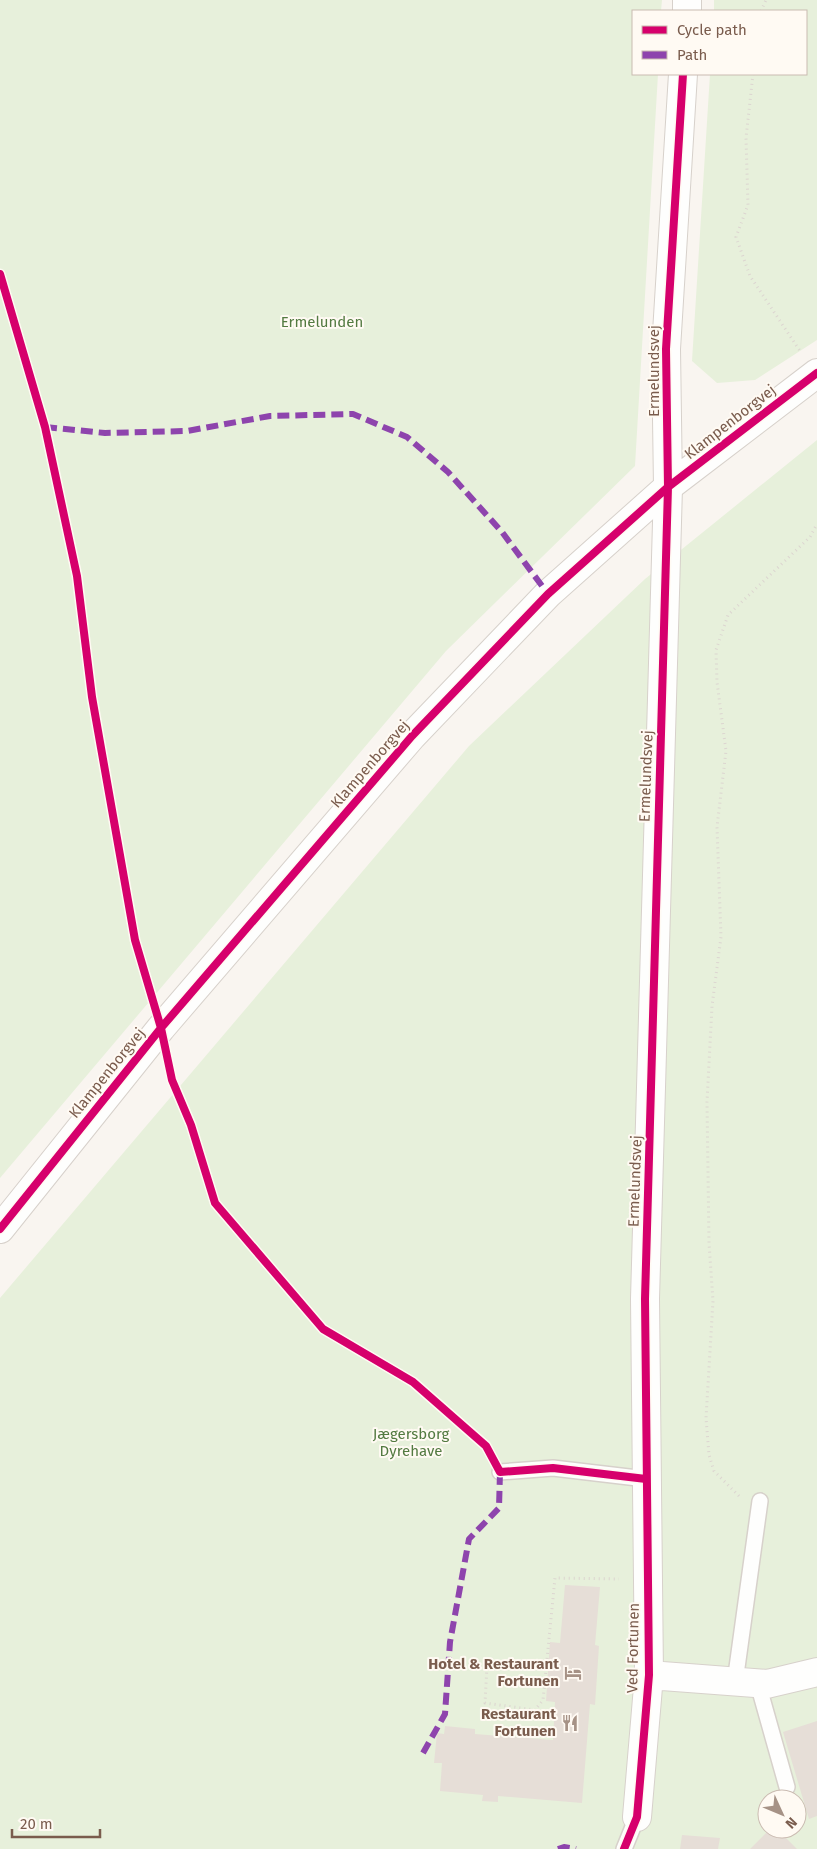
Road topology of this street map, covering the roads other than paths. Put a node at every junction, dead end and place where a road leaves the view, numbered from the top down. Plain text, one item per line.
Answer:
1 (683, 75) edge
2 (817, 373) edge
3 (668, 487) junction
4 (0, 1229) edge
5 (500, 1472) dead end
6 (646, 1480) junction
7 (759, 1509) road end
8 (817, 1672) edge
9 (649, 1675) junction
10 (747, 1683) junction
11 (786, 1787) dead end
12 (637, 1817) joint
13 (624, 1849) edge

1 - 3 street, Ermelundsvej
2 - 3 street, Klampenborgvej
3 - 4 street, Klampenborgvej
3 - 6 street, Ermelundsvej
5 - 6 lane
6 - 9 street, Ved Fortunen
7 - 10 lane
8 - 10 street, Ved Fortunen
9 - 10 street, Ved Fortunen
9 - 12 street, Ved Fortunen
10 - 11 lane
12 - 13 lane

